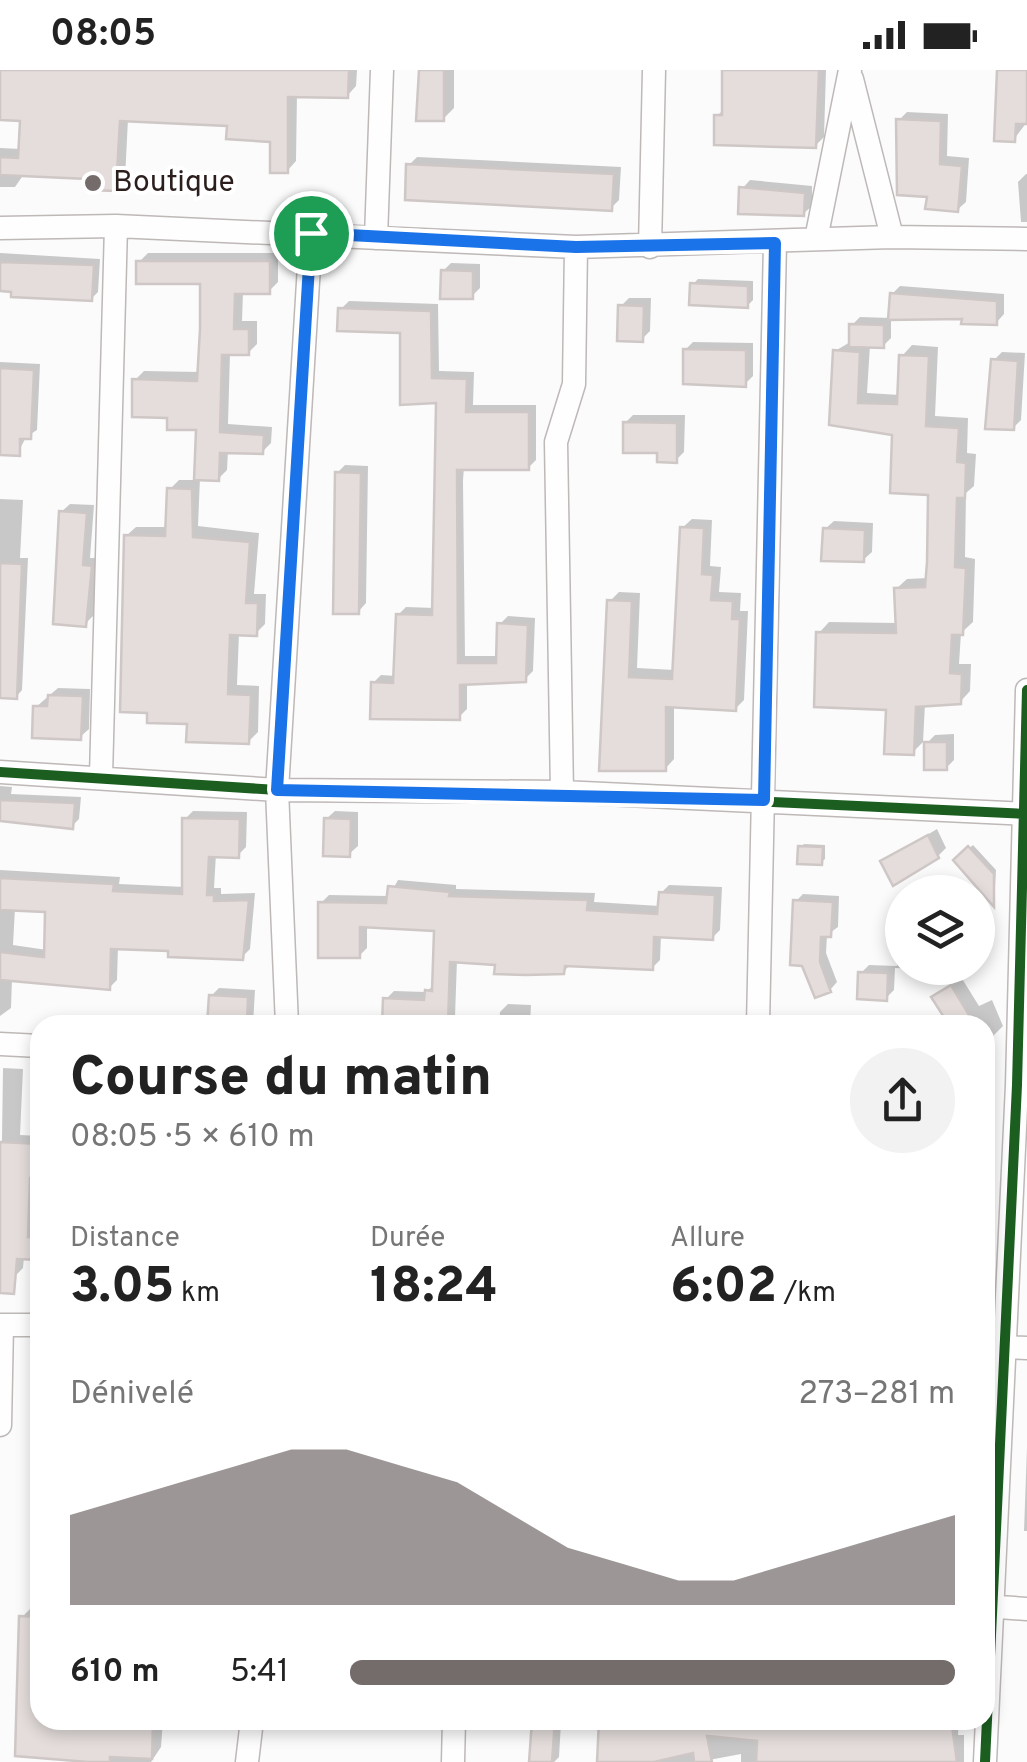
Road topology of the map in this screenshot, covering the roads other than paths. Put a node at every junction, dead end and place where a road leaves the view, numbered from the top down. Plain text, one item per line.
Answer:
1 (382, 70) edge
2 (654, 70) edge
3 (850, 70) edge
4 (116, 226) junction
5 (0, 228) edge
6 (311, 233) junction
7 (376, 238) junction
8 (892, 238) junction
9 (816, 239) junction
10 (1027, 240) edge
11 (775, 243) junction
12 (576, 247) junction
13 (650, 247) junction
14 (1027, 690) edge
15 (0, 772) edge
16 (101, 776) junction
17 (277, 790) junction
18 (562, 792) junction
19 (764, 800) junction
20 (1026, 814) edge
21 (287, 1015) edge
22 (758, 1015) edge
23 (0, 1044) edge
24 (30, 1046) edge
25 (1022, 1085) edge
26 (1, 1325) edge
27 (30, 1326) edge
28 (995, 1328) edge
29 (995, 1346) edge
30 (1027, 1348) edge
31 (0, 1424) edge
32 (995, 1607) edge
33 (1027, 1609) edge
34 (251, 1730) edge
35 (454, 1730) edge
36 (986, 1730) edge
37 (247, 1762) edge
38 (453, 1762) edge
39 (985, 1762) edge

1 - 7 street
2 - 13 street
3 - 8 street
3 - 9 street
4 - 5 street
4 - 6 street
4 - 16 street
6 - 7 street
6 - 17 street
7 - 12 street
8 - 9 street
8 - 10 street
9 - 11 street
11 - 13 street
11 - 19 street
12 - 13 street
12 - 18 street
14 - 20 street
15 - 16 street
16 - 17 street
17 - 18 street
17 - 21 street
18 - 19 street
19 - 20 street
19 - 22 street
20 - 25 street
23 - 24 street
25 - 28 street
26 - 27 street
26 - 31 street
29 - 30 street
32 - 33 street
34 - 37 street
35 - 38 street
36 - 39 street

